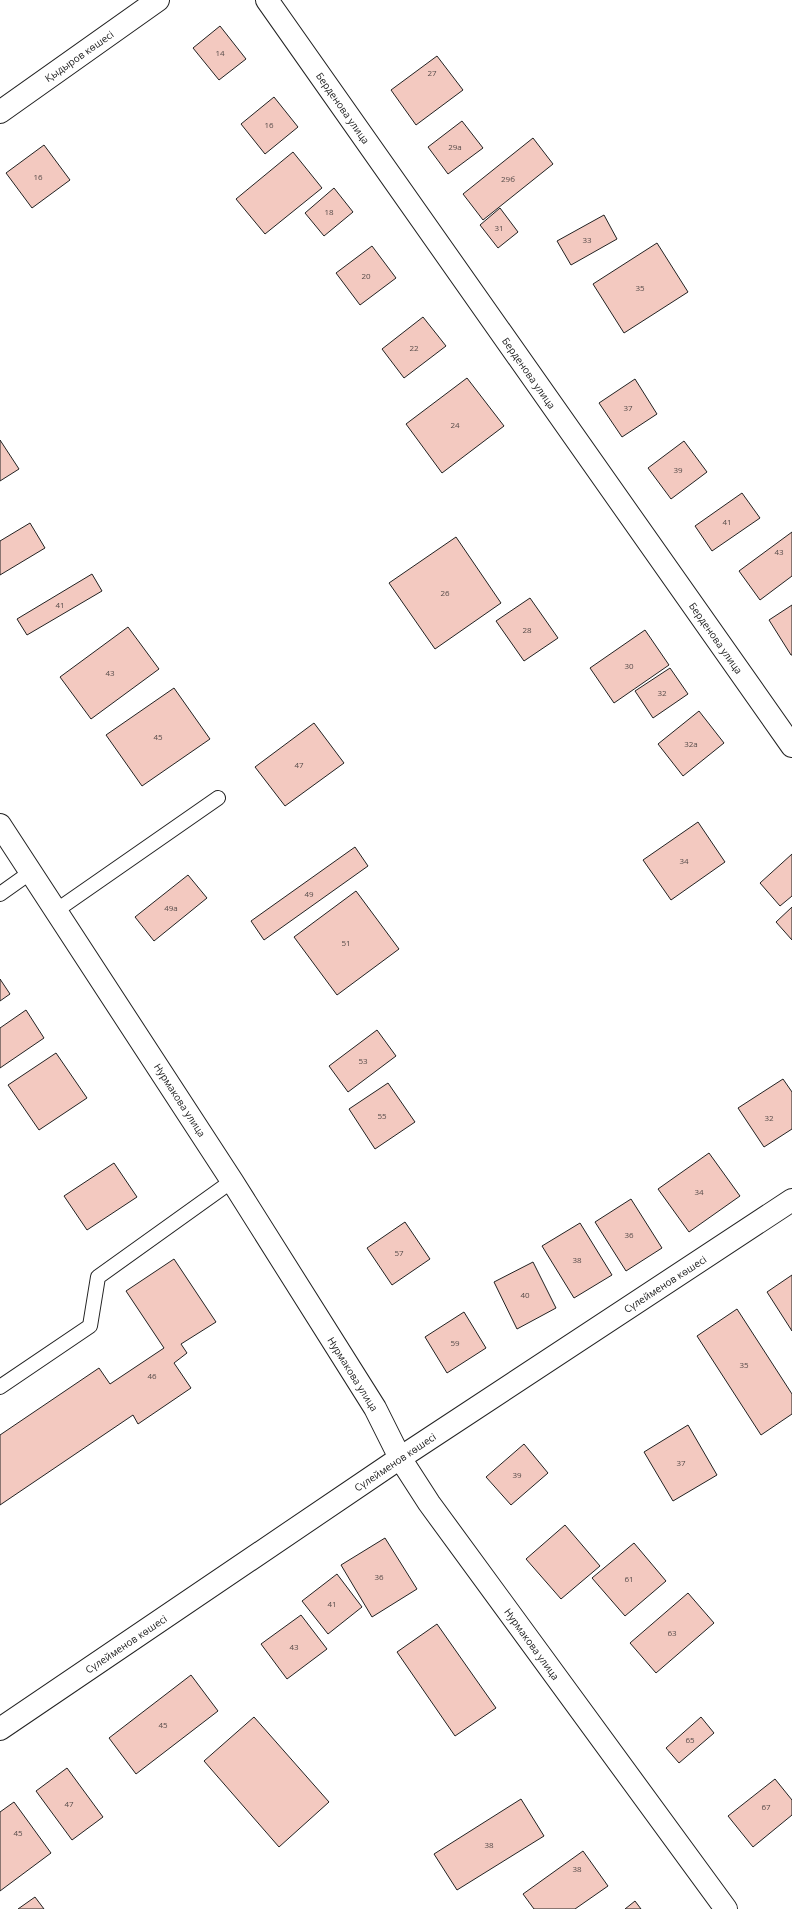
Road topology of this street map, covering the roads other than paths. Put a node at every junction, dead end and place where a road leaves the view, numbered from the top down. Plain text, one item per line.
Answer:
1 (158, 0) edge
2 (267, 0) edge
3 (0, 112) edge
4 (792, 746) edge
5 (218, 798) dead end
6 (0, 825) edge
7 (31, 872) junction
8 (0, 894) edge
9 (57, 910) junction
10 (232, 1181) junction
11 (792, 1200) edge
12 (0, 1387) edge
13 (400, 1458) junction
14 (0, 1729) edge
15 (726, 1909) edge

1 - 3 street, Қыдыров көшесі
2 - 4 street, Берденова улица
5 - 9 lane
6 - 7 street, Нурмакова улица
7 - 8 lane
7 - 9 street, Нурмакова улица
9 - 10 street, Нурмакова улица
10 - 12 lane
10 - 13 street, Нурмакова улица
11 - 13 street, Сүлейменов көшесі
13 - 14 street, Сүлейменов көшесі
13 - 15 street, Нурмакова улица

